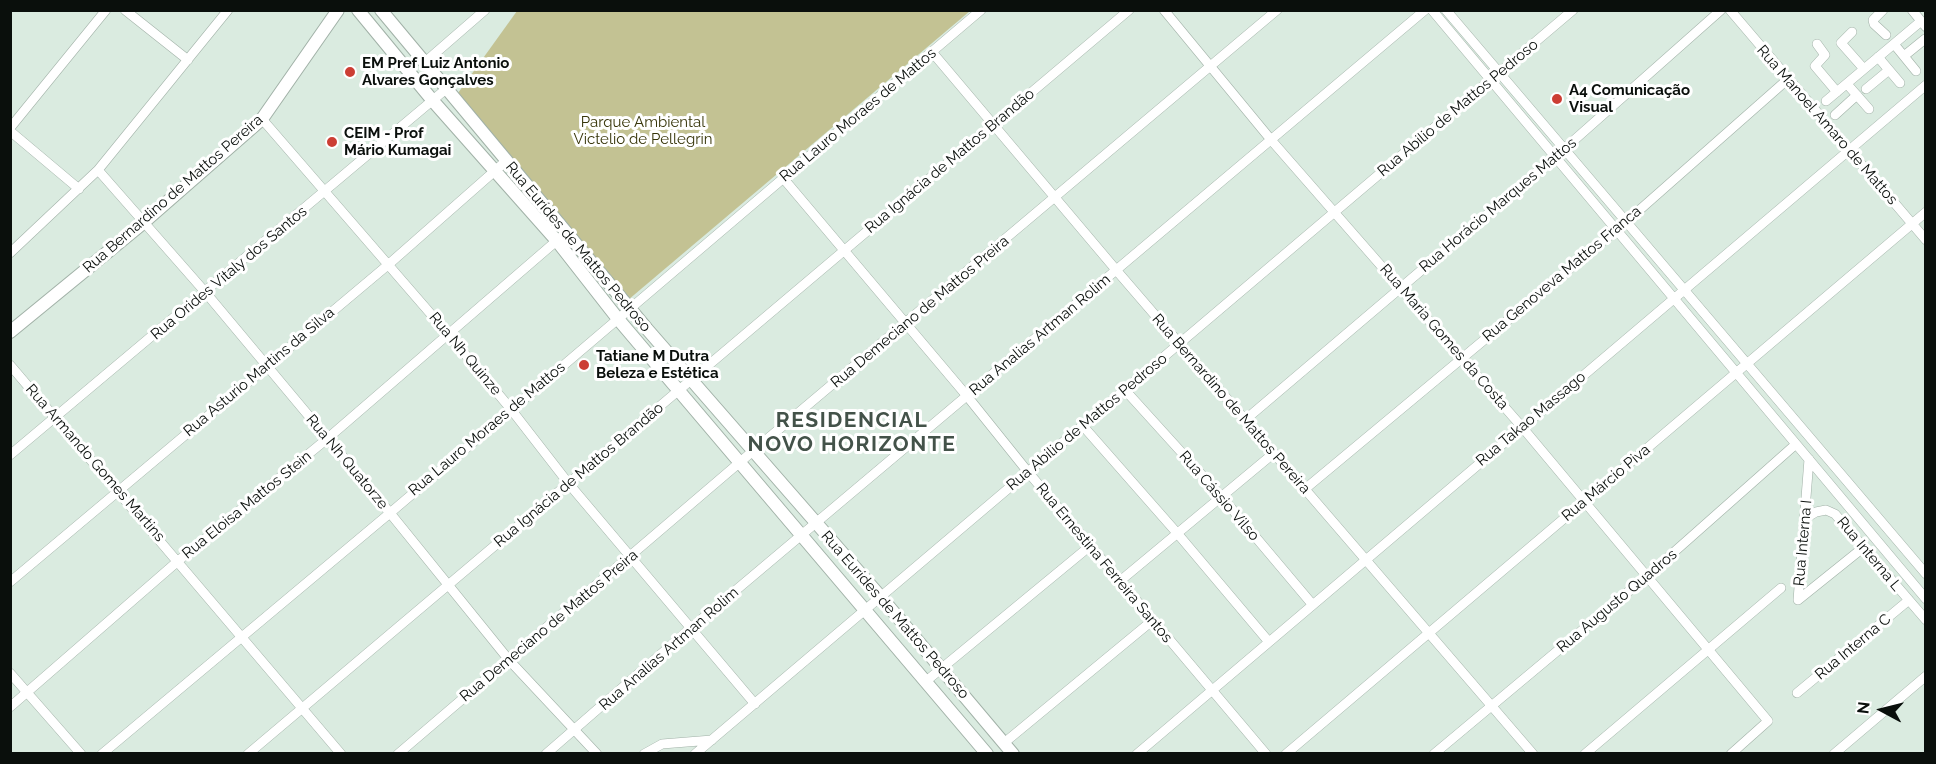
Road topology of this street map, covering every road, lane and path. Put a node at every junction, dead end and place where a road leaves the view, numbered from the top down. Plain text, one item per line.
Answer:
1 (106, 10) edge
2 (125, 10) edge
3 (228, 10) edge
4 (338, 10) edge
5 (358, 10) edge
6 (381, 10) edge
7 (485, 10) edge
8 (981, 10) edge
9 (1129, 10) edge
10 (1164, 10) edge
11 (1277, 10) edge
12 (1425, 10) edge
13 (1432, 10) edge
14 (1446, 10) edge
15 (1573, 10) edge
16 (1721, 10) edge
17 (1730, 10) edge
18 (1883, 10) edge
19 (1918, 16) edge
20 (1852, 32) dead end
21 (1886, 35) dead end
22 (1925, 39) edge
23 (1816, 44) dead end
24 (1894, 44) junction
25 (932, 52) junction
26 (1904, 56) junction
27 (1878, 57) junction
28 (188, 60) junction
29 (424, 63) junction
30 (1211, 67) junction
31 (1864, 69) junction
32 (1889, 70) junction
33 (1916, 71) dead end
34 (1499, 73) junction
35 (1788, 79) junction
36 (1490, 80) junction
37 (1900, 83) dead end
38 (1847, 84) junction
39 (1926, 85) edge
40 (1866, 89) dead end
41 (446, 90) junction
42 (1837, 92) junction
43 (1857, 95) junction
44 (433, 101) junction
45 (1826, 101) dead end
46 (1869, 109) dead end
47 (1835, 115) dead end
48 (262, 119) junction
49 (994, 125) junction
50 (10, 130) edge
51 (1272, 141) junction
52 (1563, 150) junction
53 (1849, 150) junction
54 (1555, 157) junction
55 (506, 161) junction
56 (98, 170) junction
57 (495, 171) junction
58 (783, 178) junction
59 (79, 189) junction
60 (324, 192) junction
61 (1055, 198) junction
62 (1335, 212) junction
63 (1926, 212) edge
64 (143, 223) junction
65 (1625, 223) junction
66 (1912, 224) junction
67 (1617, 230) junction
68 (567, 232) junction
69 (1926, 240) edge
70 (557, 241) junction
71 (843, 250) junction
72 (10, 253) edge
73 (389, 264) junction
74 (1117, 271) junction
75 (1401, 287) junction
76 (1683, 291) junction
77 (206, 293) junction
78 (1674, 298) junction
79 (630, 308) junction
80 (618, 319) junction
81 (906, 323) junction
82 (10, 332) edge
83 (449, 335) junction
84 (1179, 344) junction
85 (1461, 357) junction
86 (1746, 364) junction
87 (10, 365) edge
88 (266, 366) junction
89 (1736, 372) junction
90 (692, 379) junction
91 (1125, 390) junction
92 (679, 391) junction
93 (967, 396) junction
94 (510, 408) junction
95 (57, 417) junction
96 (1245, 420) junction
97 (1083, 426) junction
98 (1522, 427) junction
99 (328, 438) junction
100 (1797, 444) junction
101 (753, 451) junction
102 (1274, 453) junction
103 (10, 455) edge
104 (1809, 459) junction
105 (1827, 459) junction
106 (740, 464) junction
107 (1816, 469) junction
108 (1028, 472) junction
109 (569, 484) junction
110 (1807, 487) junction
111 (1305, 489) junction
112 (119, 490) junction
113 (1221, 496) junction
114 (1584, 501) junction
115 (1816, 512) junction
116 (390, 513) junction
117 (1804, 519) junction
118 (816, 524) junction
119 (1177, 533) junction
120 (801, 536) junction
121 (1090, 546) junction
122 (1864, 547) junction
123 (631, 557) junction
124 (1365, 560) junction
125 (178, 561) junction
126 (1926, 574) edge
127 (1647, 576) junction
128 (1120, 581) junction
129 (10, 582) edge
130 (449, 585) junction
131 (1781, 588) dead end
132 (1924, 594) edge
133 (880, 596) junction
134 (1909, 600) junction
135 (1312, 604) junction
136 (864, 611) junction
137 (1153, 620) junction
138 (1926, 620) edge
139 (691, 628) junction
140 (1429, 633) junction
141 (241, 635) junction
142 (1269, 642) junction
143 (1708, 650) junction
144 (509, 660) junction
145 (941, 668) junction
146 (10, 673) edge
147 (1926, 676) edge
148 (925, 682) junction
149 (1212, 690) junction
150 (28, 693) junction
151 (1797, 693) dead end
152 (755, 704) junction
153 (1492, 706) junction
154 (10, 707) edge
155 (303, 708) junction
156 (574, 730) junction
157 (712, 740) junction
158 (1004, 743) junction
159 (662, 744) junction
160 (81, 753) edge
161 (102, 753) edge
162 (248, 753) edge
163 (341, 753) edge
164 (398, 753) edge
165 (546, 753) edge
166 (597, 753) edge
167 (644, 753) edge
168 (673, 753) edge
169 (695, 753) edge
170 (987, 753) edge
171 (1013, 753) edge
172 (1137, 753) edge
173 (1266, 753) edge
174 (1286, 753) edge
175 (1434, 753) edge
176 (1533, 753) edge
177 (1585, 753) edge
178 (1731, 753) edge
179 (1834, 753) edge

1 - 50 street
2 - 28 street
3 - 28 street
4 - 48 street, Rua Bernardino de Mattos Pereira
5 - 44 street, Rua Eurídes de Mattos Pedroso
6 - 29 street, Rua Eurídes de Mattos Pedroso
7 - 29 street
8 - 25 street, Rua Lauro Moraes de Mattos
9 - 49 street, Rua Ignácia de Mattos Brandão
10 - 30 street, Rua Maria Gomes da Costa
11 - 30 street, Rua Demeciano de Mattos Preira
12 - 51 street, Rua Analias Artman Rolim
13 - 36 street
14 - 34 street
15 - 34 street, Rua Abilio de Mattos Pedroso
16 - 52 street, Rua Horácio Marques Mattos
17 - 35 street, Rua Manoel Amaro de Mattos
18 - 21 street
19 - 24 street
20 - 31 street
22 - 26 street
23 - 42 street
24 - 26 street
24 - 27 street
25 - 49 street, Rua Bernardino de Mattos Pereira
25 - 58 street, Rua Lauro Moraes de Mattos
26 - 33 street
27 - 31 street
27 - 32 street
28 - 56 street
29 - 41 street, Rua Eurídes de Mattos Pedroso
30 - 51 street, Rua Maria Gomes da Costa
30 - 61 street, Rua Demeciano de Mattos Preira
31 - 38 street
32 - 37 street
32 - 40 street
34 - 36 street, Rua Abilio de Mattos Pedroso
34 - 52 street
35 - 53 street, Rua Manoel Amaro de Mattos
35 - 65 street, Rua Genoveva Mattos Franca
36 - 54 street
36 - 62 street, Rua Abilio de Mattos Pedroso
38 - 42 street
38 - 43 street
39 - 53 street, Rua Takao Massago
41 - 44 street, Rua Orides Vitaly dos Santos
41 - 55 street, Rua Eurídes de Mattos Pedroso
42 - 45 street
43 - 46 street
43 - 47 street
44 - 57 street, Rua Eurídes de Mattos Pedroso
44 - 60 street, Rua Orides Vitaly dos Santos
48 - 60 street, Rua Nh Quinze
48 - 64 street, Rua Bernardino de Mattos Pereira
49 - 61 street, Rua Bernardino de Mattos Pereira
49 - 71 street, Rua Ignácia de Mattos Brandão
50 - 59 street
51 - 62 street, Rua Maria Gomes da Costa
51 - 74 street, Rua Analias Artman Rolim
52 - 54 street, Rua Horácio Marques Mattos
52 - 65 street
53 - 66 street, Rua Manoel Amaro de Mattos
53 - 76 street, Rua Takao Massago
54 - 67 street
54 - 75 street, Rua Horácio Marques Mattos
55 - 57 street, Rua Asturio Martins da Silva
55 - 68 street, Rua Eurídes de Mattos Pedroso
56 - 59 street
56 - 64 street, Rua Nh Quatorze
57 - 70 street, Rua Eurídes de Mattos Pedroso
57 - 73 street, Rua Asturio Martins da Silva
58 - 71 street, Rua Ernestina Ferreira Santos
58 - 79 street, Rua Lauro Moraes de Mattos
59 - 72 street
60 - 73 street, Rua Nh Quinze
60 - 77 street, Rua Orides Vitaly dos Santos
61 - 74 street, Rua Bernardino de Mattos Pereira
61 - 81 street, Rua Demeciano de Mattos Preira
62 - 75 street, Rua Maria Gomes da Costa
62 - 84 street, Rua Abilio de Mattos Pedroso
63 - 66 street, Rua Márcio Piva
64 - 77 street, Rua Nh Quatorze
64 - 82 street, Rua Bernardino de Mattos Pereira
65 - 67 street, Rua Genoveva Mattos Franca
65 - 76 street
66 - 69 street, Rua Manoel Amaro de Mattos
66 - 86 street, Rua Márcio Piva
67 - 78 street
67 - 85 street, Rua Genoveva Mattos Franca
68 - 70 street, Rua Eloisa Mattos Stein
68 - 79 street, Rua Eurídes de Mattos Pedroso
70 - 80 street, Rua Eurídes de Mattos Pedroso
70 - 83 street, Rua Eloisa Mattos Stein
71 - 81 street, Rua Ernestina Ferreira Santos
71 - 90 street, Rua Ignácia de Mattos Brandão
73 - 83 street, Rua Nh Quinze
73 - 88 street, Rua Asturio Martins da Silva
74 - 84 street, Rua Bernardino de Mattos Pereira
74 - 93 street, Rua Analias Artman Rolim
75 - 85 street, Rua Maria Gomes da Costa
75 - 96 street, Rua Horácio Marques Mattos
76 - 78 street, Rua Takao Massago
76 - 86 street
77 - 88 street, Rua Nh Quatorze
77 - 95 street, Rua Orides Vitaly dos Santos
78 - 89 street
78 - 98 street, Rua Takao Massago
79 - 80 street, Rua Lauro Moraes de Mattos
79 - 90 street, Rua Eurídes de Mattos Pedroso
80 - 92 street, Rua Eurídes de Mattos Pedroso
80 - 94 street, Rua Lauro Moraes de Mattos
81 - 93 street, Rua Ernestina Ferreira Santos
81 - 101 street, Rua Demeciano de Mattos Preira
83 - 94 street, Rua Nh Quinze
83 - 99 street, Rua Eloisa Mattos Stein
84 - 91 street, Rua Abilio de Mattos Pedroso
84 - 96 street, Rua Bernardino de Mattos Pereira
85 - 98 street, Rua Maria Gomes da Costa
85 - 111 street, Rua Genoveva Mattos Franca
86 - 89 street, Rua Márcio Piva
86 - 105 street
87 - 95 street, Rua Armando Gomes Martins
88 - 99 street, Rua Nh Quatorze
88 - 112 street, Rua Asturio Martins da Silva
89 - 100 street
89 - 114 street, Rua Márcio Piva
90 - 92 street, Rua Ignácia de Mattos Brandão
90 - 101 street, Rua Eurídes de Mattos Pedroso
91 - 97 street, Rua Abilio de Mattos Pedroso
91 - 113 street, Rua Cássio Vilso
92 - 106 street, Rua Eurídes de Mattos Pedroso
92 - 109 street, Rua Ignácia de Mattos Brandão
93 - 108 street, Rua Ernestina Ferreira Santos
93 - 118 street, Rua Analias Artman Rolim
94 - 109 street, Rua Nh Quinze
94 - 116 street, Rua Lauro Moraes de Mattos
95 - 103 street, Rua Orides Vitaly dos Santos
95 - 112 street, Rua Armando Gomes Martins
96 - 102 street, Rua Bernardino de Mattos Pereira
97 - 108 street, Rua Abilio de Mattos Pedroso
97 - 119 street
98 - 114 street, Rua Maria Gomes da Costa
98 - 124 street, Rua Takao Massago
99 - 116 street, Rua Nh Quatorze
99 - 125 street, Rua Eloisa Mattos Stein
100 - 104 street
100 - 127 street, Rua Augusto Quadros
101 - 106 street, Rua Demeciano de Mattos Preira
101 - 118 street, Rua Eurídes de Mattos Pedroso
102 - 111 street, Rua Bernardino de Mattos Pereira
102 - 113 street
104 - 107 street
104 - 110 street, Rua Interna I
105 - 107 street
105 - 126 street
106 - 120 street, Rua Eurídes de Mattos Pedroso
106 - 123 street, Rua Demeciano de Mattos Preira
107 - 132 street
108 - 121 street, Rua Ernestina Ferreira Santos
108 - 133 street, Rua Abilio de Mattos Pedroso
109 - 123 street, Rua Nh Quinze
109 - 130 street, Rua Ignácia de Mattos Brandão
110 - 115 street, Rua Interna I
110 - 117 street, Rua Interna I
111 - 124 street, Rua Bernardino de Mattos Pereira
112 - 125 street, Rua Armando Gomes Martins
112 - 129 street, Rua Asturio Martins da Silva
113 - 119 street
113 - 135 street, Rua Cássio Vilso
114 - 127 street, Rua Maria Gomes da Costa
114 - 140 street, Rua Márcio Piva
115 - 117 street, Rua Interna L
115 - 122 street, Rua Interna L
116 - 130 street, Rua Nh Quatorze
116 - 141 street, Rua Lauro Moraes de Mattos
117 - 122 street, Rua Interna I
118 - 120 street, Rua Analias Artman Rolim
118 - 133 street, Rua Eurídes de Mattos Pedroso
119 - 128 street
119 - 142 street
120 - 136 street, Rua Eurídes de Mattos Pedroso
120 - 139 street, Rua Analias Artman Rolim
121 - 128 street, Rua Ernestina Ferreira Santos
121 - 145 street
122 - 134 street, Rua Interna L
123 - 139 street, Rua Nh Quinze
123 - 144 street, Rua Demeciano de Mattos Preira
124 - 135 street, Rua Takao Massago
124 - 140 street, Rua Bernardino de Mattos Pereira
125 - 141 street, Rua Armando Gomes Martins
125 - 150 street, Rua Eloisa Mattos Stein
127 - 143 street, Rua Maria Gomes da Costa
127 - 153 street, Rua Augusto Quadros
128 - 137 street, Rua Ernestina Ferreira Santos
130 - 144 street, Rua Nh Quatorze
130 - 155 street, Rua Ignácia de Mattos Brandão
131 - 143 street
133 - 136 street, Rua Abilio de Mattos Pedroso
133 - 145 street, Rua Eurídes de Mattos Pedroso
134 - 138 street, Rua Interna L
134 - 151 street, Rua Interna C
135 - 142 street, Rua Takao Massago
136 - 148 street, Rua Eurídes de Mattos Pedroso
136 - 152 street, Rua Abilio de Mattos Pedroso
137 - 149 street, Rua Ernestina Ferreira Santos
137 - 158 street
139 - 152 street, Rua Nh Quinze
139 - 156 street, Rua Analias Artman Rolim
140 - 153 street, Rua Bernardino de Mattos Pereira
140 - 174 street, Rua Márcio Piva
141 - 155 street, Rua Armando Gomes Martins
141 - 161 street, Rua Lauro Moraes de Mattos
142 - 149 street, Rua Takao Massago
143 - 177 street
143 - 178 street, Rua Maria Gomes da Costa
144 - 156 street, Rua Nh Quatorze
144 - 164 street, Rua Demeciano de Mattos Preira
145 - 148 street
145 - 158 street, Rua Eurídes de Mattos Pedroso
146 - 150 street
147 - 179 street
148 - 170 street, Rua Eurídes de Mattos Pedroso
149 - 172 street, Rua Takao Massago
149 - 173 street, Rua Ernestina Ferreira Santos
150 - 154 street, Rua Eloisa Mattos Stein
150 - 160 street
152 - 157 street, Rua Abilio de Mattos Pedroso
153 - 175 street, Rua Augusto Quadros
153 - 176 street, Rua Bernardino de Mattos Pereira
155 - 162 street, Rua Ignácia de Mattos Brandão
155 - 163 street, Rua Armando Gomes Martins
156 - 165 street, Rua Analias Artman Rolim
156 - 166 street, Rua Nh Quatorze
157 - 159 street
157 - 169 street, Rua Abilio de Mattos Pedroso
158 - 171 street, Rua Eurídes de Mattos Pedroso
159 - 167 street
159 - 168 street

